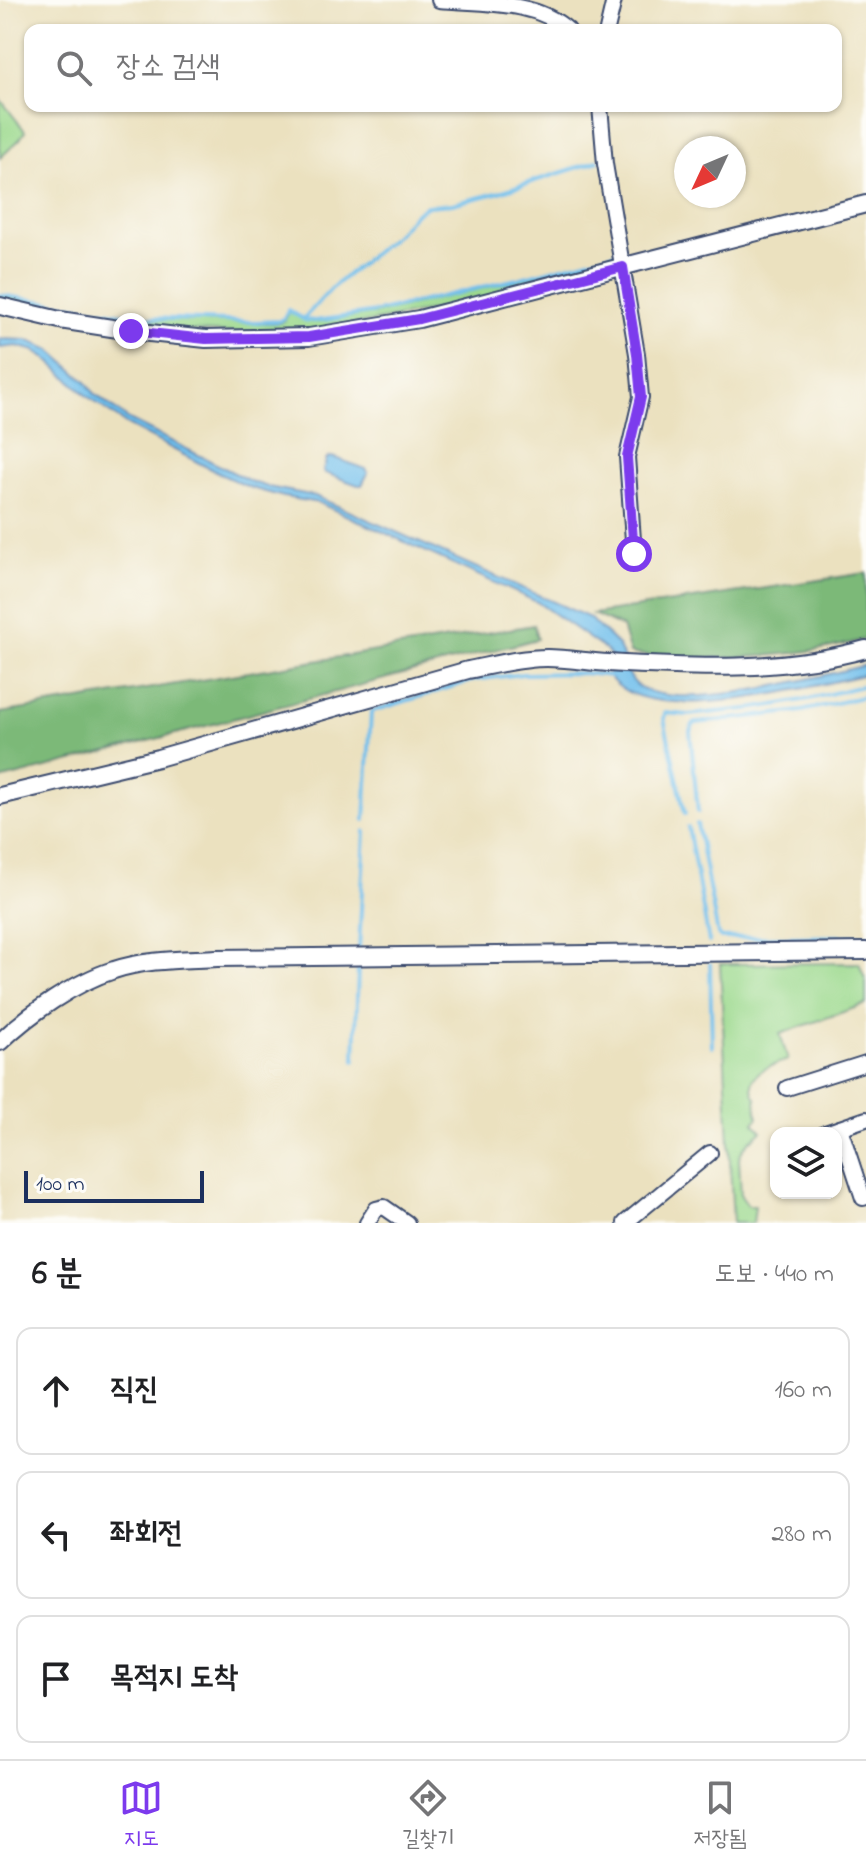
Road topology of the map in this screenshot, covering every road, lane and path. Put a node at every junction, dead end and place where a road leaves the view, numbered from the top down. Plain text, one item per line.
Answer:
1 (439, 0) edge
2 (614, 0) edge
3 (562, 24) edge
4 (608, 24) edge
5 (601, 112) edge
6 (866, 204) edge
7 (623, 267) junction
8 (0, 306) edge
9 (634, 554) dead end
10 (866, 649) edge
11 (0, 796) edge
12 (866, 951) edge
13 (0, 1042) edge
14 (866, 1063) edge
15 (787, 1088) dead end
16 (866, 1119) edge
17 (842, 1127) edge
18 (710, 1153) dead end
19 (842, 1153) edge
20 (866, 1197) edge
21 (367, 1223) edge
22 (407, 1223) edge
23 (625, 1223) edge

1 - 3 street
2 - 4 street
5 - 7 street
6 - 7 street
7 - 8 street
7 - 9 street
10 - 11 street
12 - 13 street
14 - 15 street
16 - 17 street
18 - 23 street
19 - 20 street
21 - 22 street

